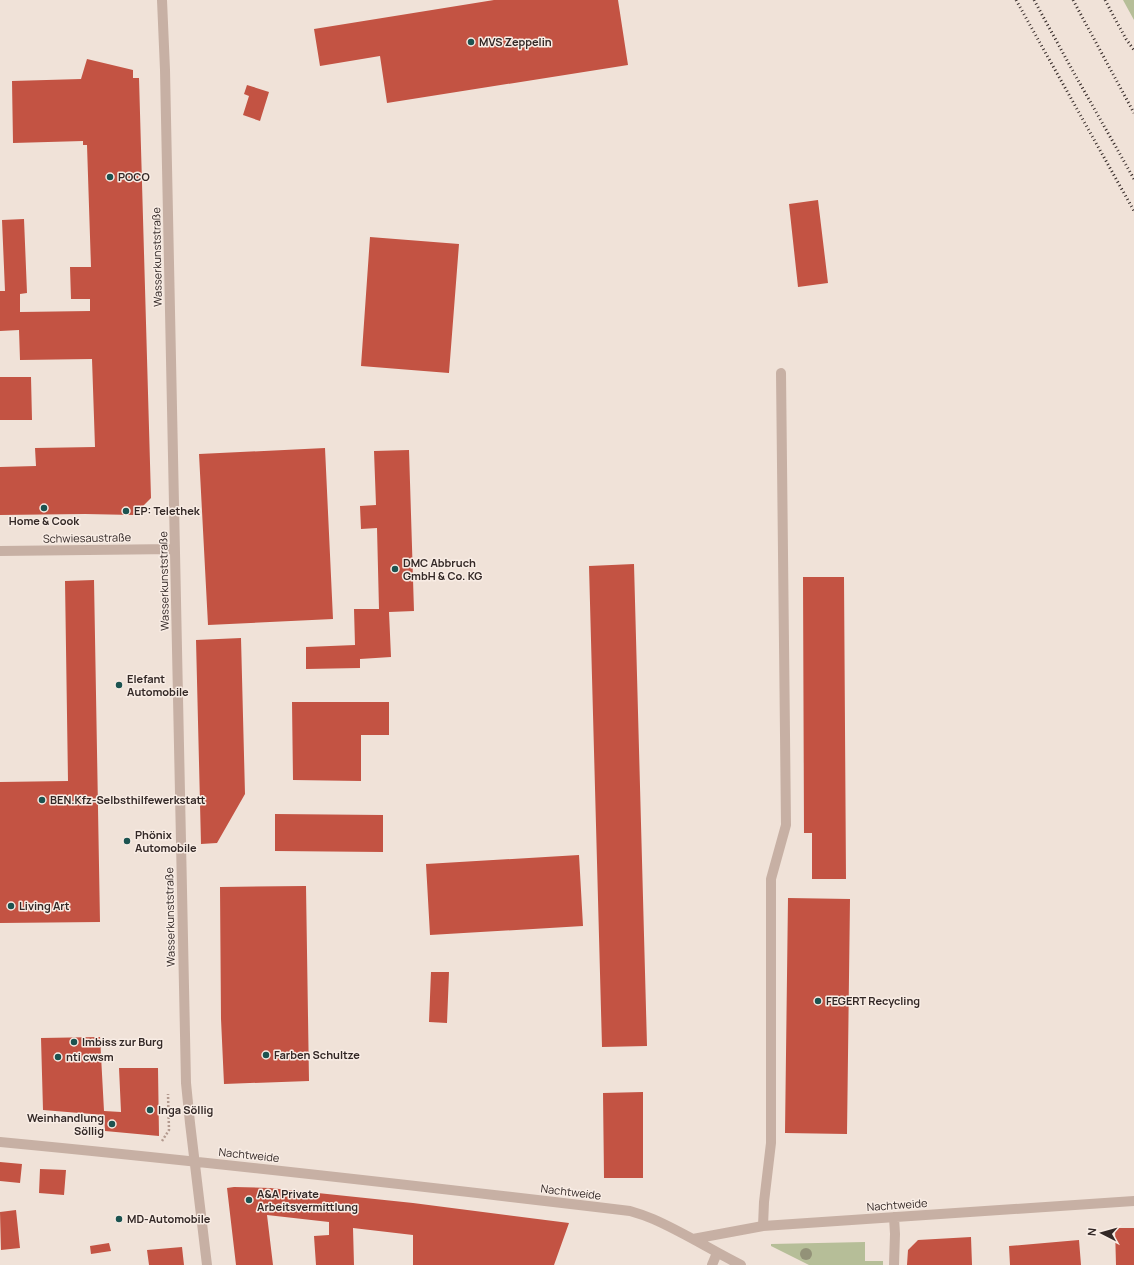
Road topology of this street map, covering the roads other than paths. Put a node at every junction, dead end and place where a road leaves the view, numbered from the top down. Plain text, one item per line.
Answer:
1 (162, 0) edge
2 (781, 372) dead end
3 (175, 549) junction
4 (0, 552) edge
5 (0, 1142) edge
6 (195, 1161) junction
7 (1134, 1202) edge
8 (894, 1217) junction
9 (763, 1226) junction
10 (693, 1239) junction
11 (717, 1253) junction
12 (207, 1265) edge
13 (712, 1265) edge
14 (741, 1265) edge
15 (894, 1265) edge

1 - 3 street, Wasserkunststraße
2 - 9 street
3 - 4 street, Schwiesaustraße
3 - 6 street, Wasserkunststraße
5 - 6 street, Nachtweide
6 - 10 street, Nachtweide
6 - 12 street, Wasserkunststraße
7 - 8 street, Nachtweide
8 - 9 street, Nachtweide
8 - 15 street
9 - 10 street, Nachtweide
10 - 11 street
11 - 13 street
11 - 14 street

